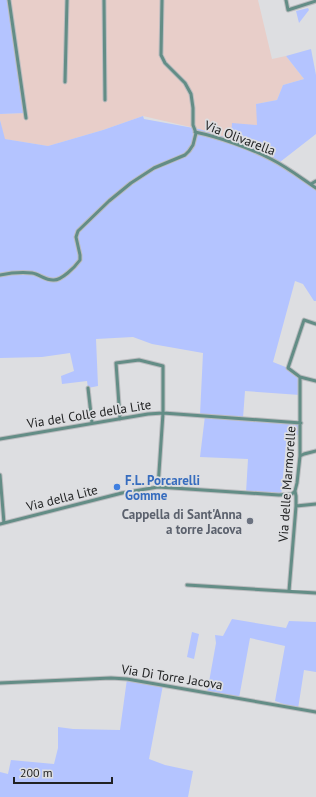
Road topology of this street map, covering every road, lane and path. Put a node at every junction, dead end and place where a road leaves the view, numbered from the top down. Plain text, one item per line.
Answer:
1 (9, 0) edge
2 (67, 0) edge
3 (104, 0) edge
4 (162, 0) edge
5 (286, 0) edge
6 (316, 1) edge
7 (65, 82) dead end
8 (105, 100) dead end
9 (26, 118) dead end
10 (196, 132) junction
11 (316, 181) edge
12 (311, 184) junction
13 (316, 188) edge
14 (0, 275) edge
15 (316, 324) edge
16 (316, 375) edge
17 (300, 377) junction
18 (315, 381) edge
19 (88, 388) dead end
20 (163, 413) junction
21 (120, 419) junction
22 (92, 423) junction
23 (301, 423) junction
24 (0, 440) edge
25 (316, 451) edge
26 (300, 456) junction
27 (0, 475) edge
28 (158, 487) junction
29 (295, 491) junction
30 (316, 504) edge
31 (296, 506) junction
32 (2, 524) edge
33 (187, 585) dead end
34 (289, 591) junction
35 (316, 593) edge
36 (0, 683) edge
37 (316, 712) edge

1 - 9 street
2 - 7 street
3 - 8 street
4 - 10 street, Via Olivarella
5 - 6 street
10 - 12 street, Via Olivarella
10 - 14 street
11 - 12 street
12 - 13 street, Via Olivarella
15 - 17 street
16 - 18 street
17 - 18 street
17 - 23 street, Via delle Marmorelle
19 - 22 street
20 - 21 street, Via del Colle della Lite
20 - 21 street
20 - 23 street, Via del Colle della Lite
20 - 28 street
21 - 22 street, Via del Colle della Lite
22 - 24 street, Via del Colle della Lite
23 - 26 street, Via delle Marmorelle
25 - 26 street
26 - 29 street, Via delle Marmorelle
27 - 32 street
28 - 29 street, Via della Lite
28 - 32 street, Via della Lite
29 - 31 street, Via delle Marmorelle
30 - 31 street
31 - 34 street, Via delle Marmorelle
33 - 34 street
34 - 35 street
36 - 37 street, Via Di Torre Jacova

